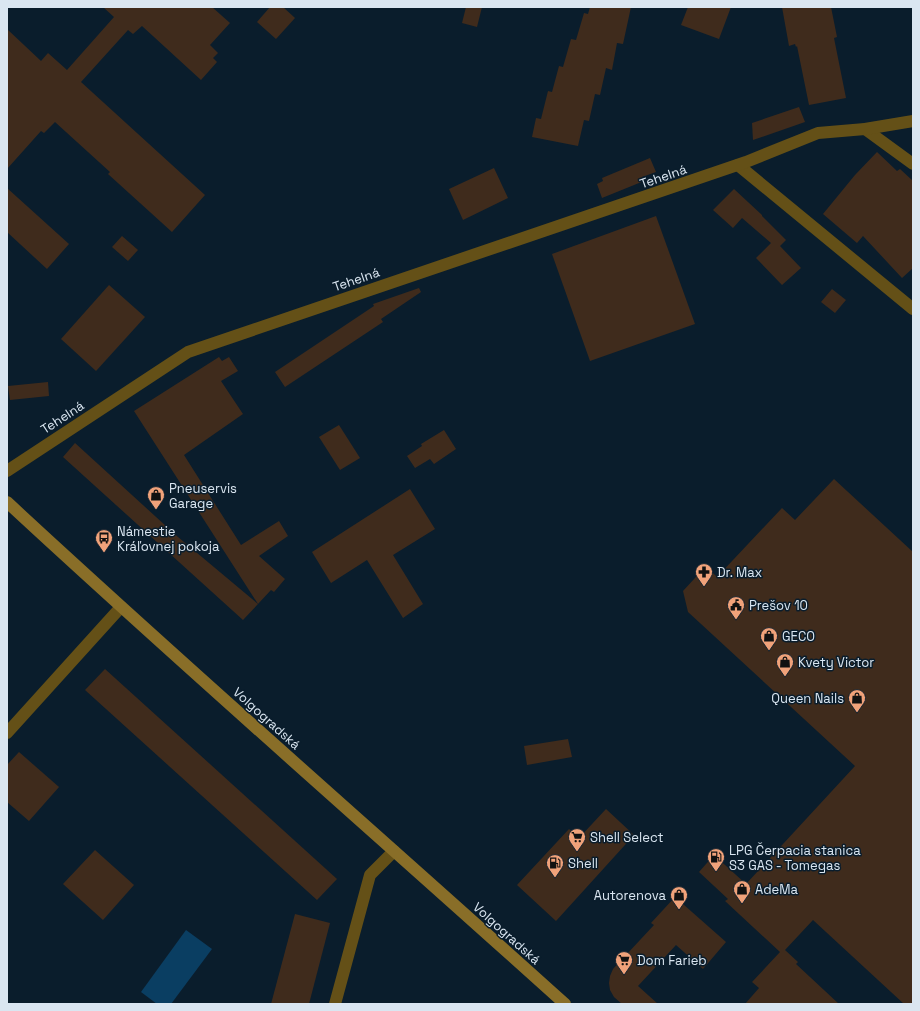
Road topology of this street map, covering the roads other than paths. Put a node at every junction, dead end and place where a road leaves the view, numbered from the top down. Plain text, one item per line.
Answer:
1 (913, 121) edge
2 (865, 129) junction
3 (913, 164) edge
4 (738, 165) junction
5 (913, 309) edge
6 (7, 470) edge
7 (7, 502) edge
8 (121, 607) junction
9 (7, 733) edge
10 (394, 851) junction
11 (335, 1004) edge
12 (565, 1004) edge

1 - 2 street, Tehelná
2 - 3 street
2 - 4 street, Tehelná
4 - 5 street
4 - 6 street, Tehelná
7 - 8 street, Volgogradská
8 - 9 street
8 - 10 street, Volgogradská
10 - 11 street
10 - 12 street, Volgogradská

